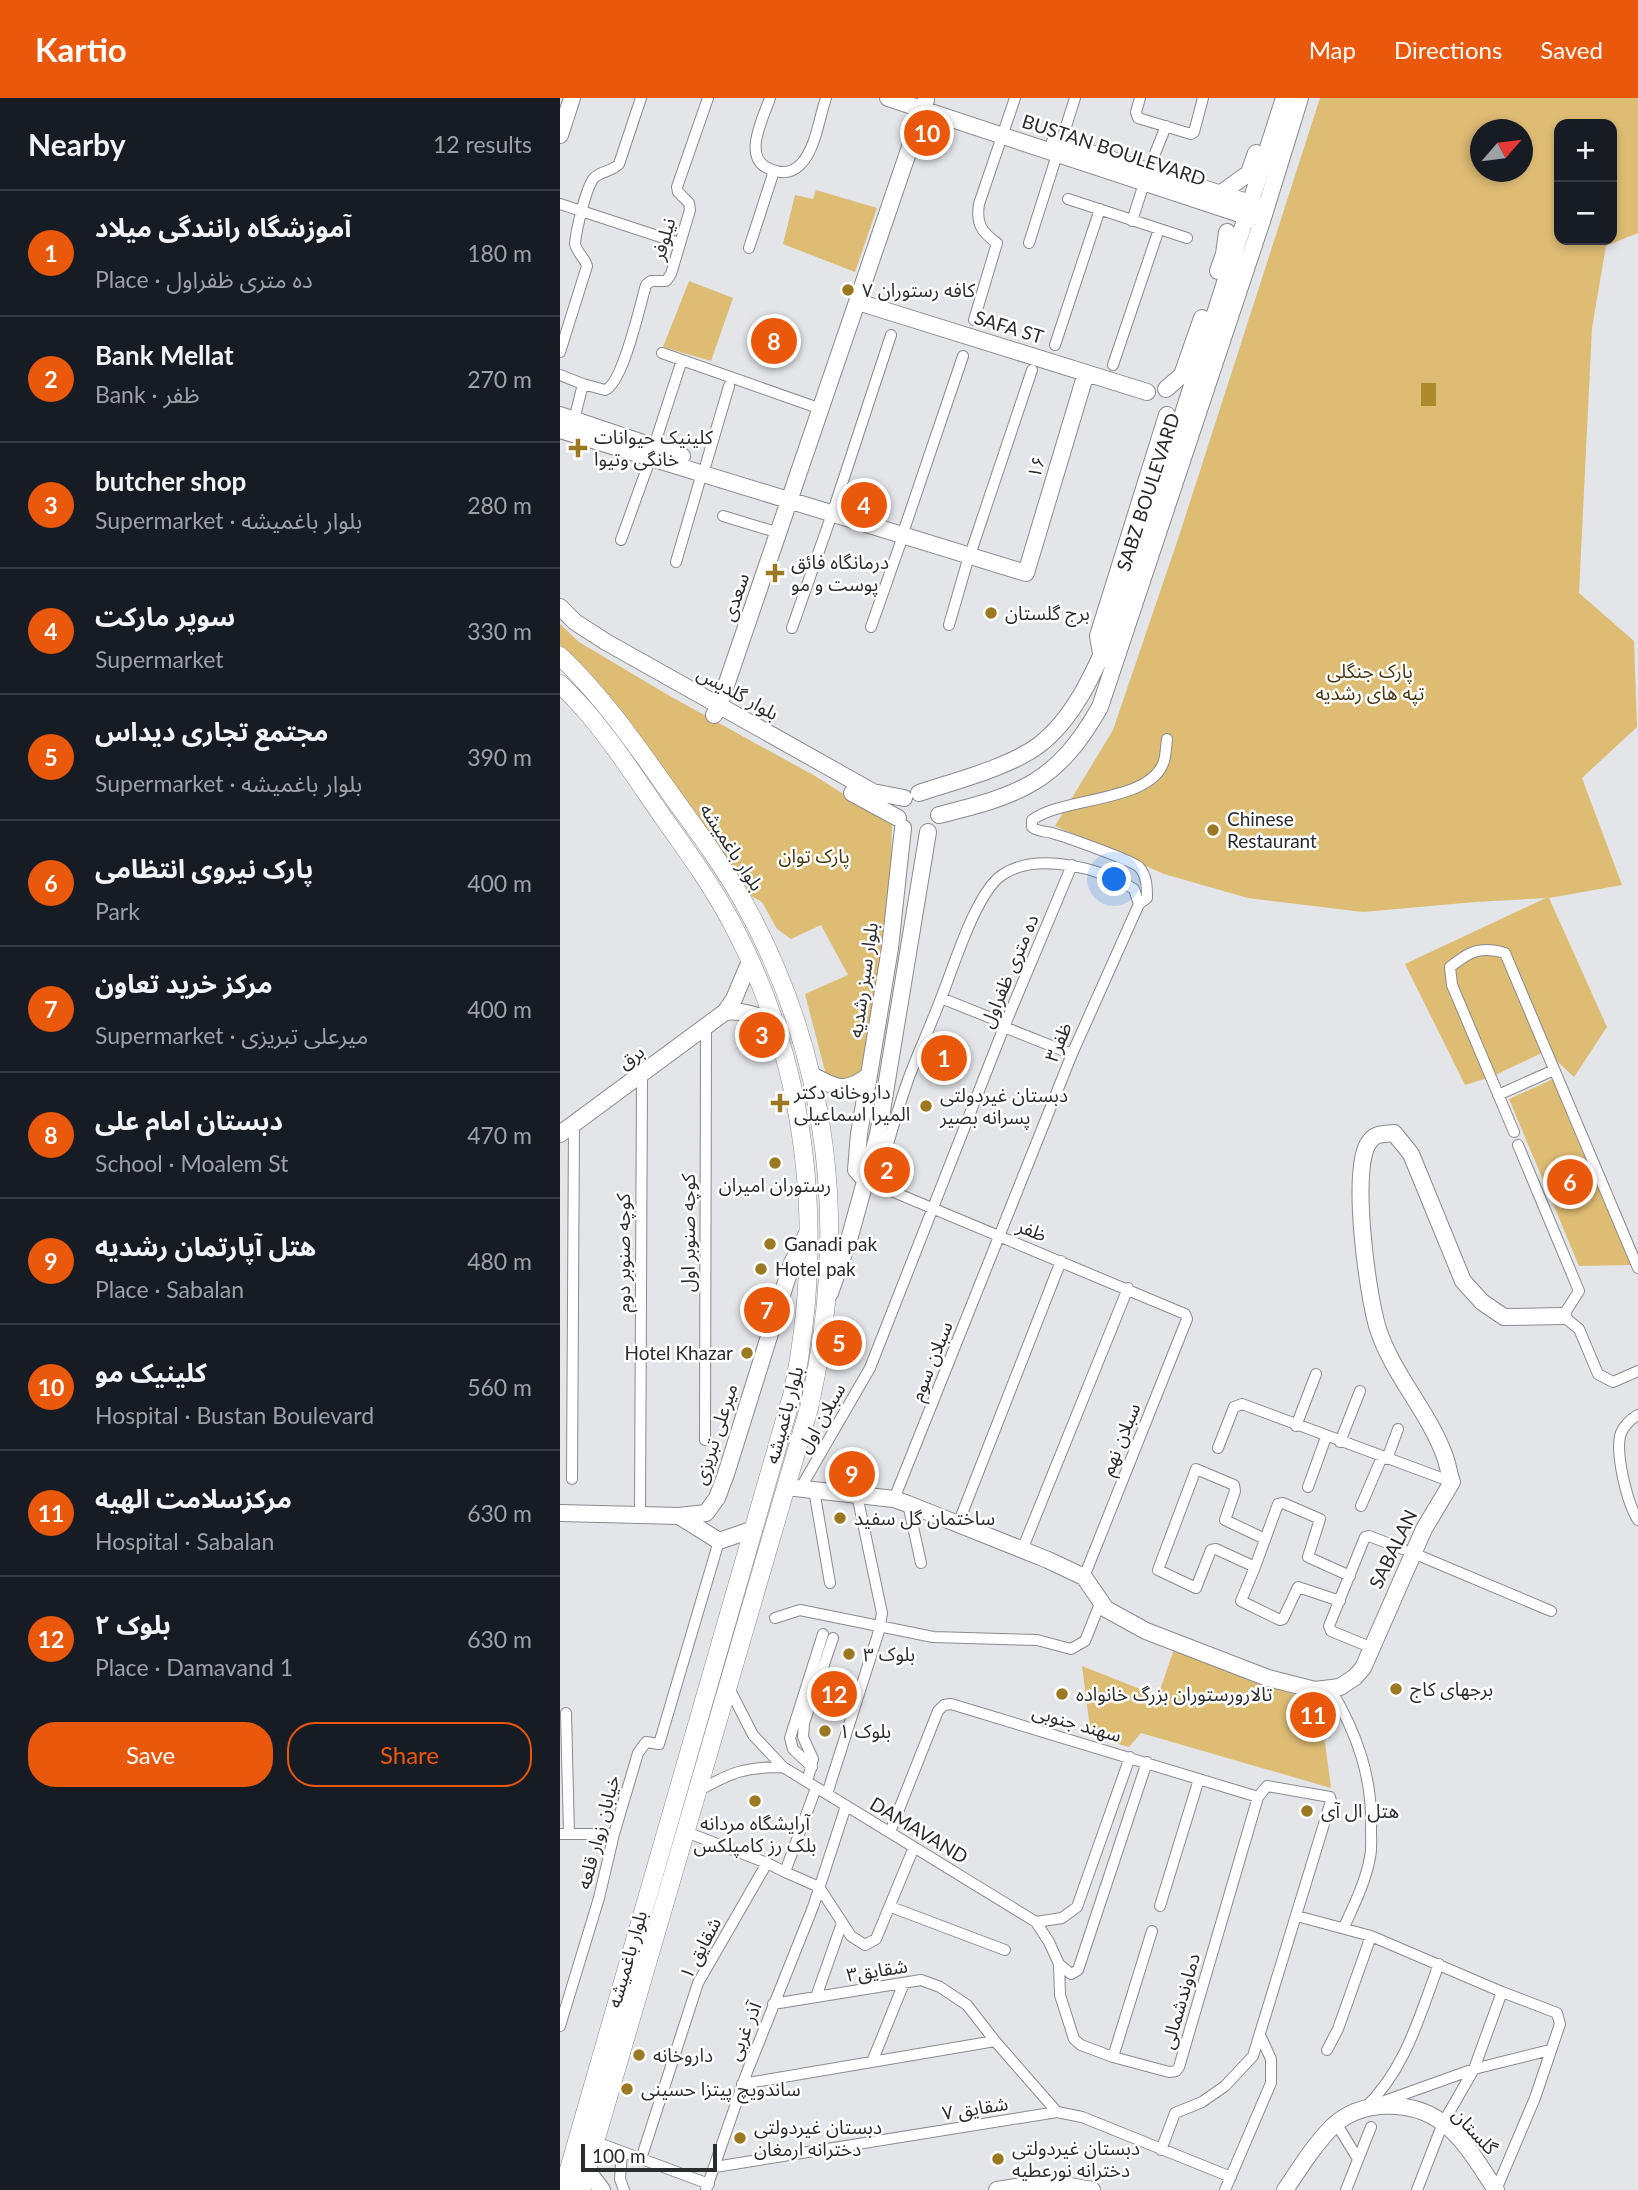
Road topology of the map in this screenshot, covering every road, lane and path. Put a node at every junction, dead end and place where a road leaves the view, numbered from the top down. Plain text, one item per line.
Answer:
1 (572, 98) edge
2 (640, 98) edge
3 (708, 98) edge
4 (770, 98) edge
5 (826, 98) edge
6 (888, 98) edge
7 (1015, 98) edge
8 (1075, 98) edge
9 (1140, 98) edge
10 (1203, 98) edge
11 (1274, 98) edge
12 (1284, 98) edge
13 (1300, 98) edge
14 (923, 101) edge
15 (1166, 126) junction
16 (1004, 131) junction
17 (560, 135) edge
18 (1059, 148) junction
19 (775, 171) junction
20 (1146, 177) junction
21 (1220, 194) junction
22 (1068, 199) dead end
23 (1205, 202) junction
24 (560, 204) edge
25 (1100, 209) junction
26 (583, 211) junction
27 (1256, 212) junction
28 (1132, 221) junction
29 (1158, 229) junction
30 (1227, 232) junction
31 (1187, 238) dead end
32 (680, 243) junction
33 (1029, 243) dead end
34 (749, 248) dead end
35 (1234, 256) junction
36 (858, 302) junction
37 (974, 320) dead end
38 (891, 335) dead end
39 (1055, 345) dead end
40 (560, 352) edge
41 (662, 353) dead end
42 (963, 356) dead end
43 (682, 360) junction
44 (1114, 365) dead end
45 (1032, 370) dead end
46 (1086, 373) junction
47 (560, 375) edge
48 (1193, 377) junction
49 (583, 384) junction
50 (729, 386) dead end
51 (1166, 389) junction
52 (1147, 392) junction
53 (821, 409) junction
54 (1167, 415) junction
55 (566, 424) edge
56 (1176, 431) junction
57 (653, 452) junction
58 (704, 468) junction
59 (792, 497) junction
60 (834, 510) junction
61 (723, 516) dead end
62 (904, 531) junction
63 (779, 533) junction
64 (621, 540) dead end
65 (970, 552) junction
66 (676, 562) dead end
67 (560, 607) edge
68 (560, 622) edge
69 (949, 625) dead end
70 (871, 627) dead end
71 (792, 628) dead end
72 (1101, 655) junction
73 (560, 656) edge
74 (560, 684) edge
75 (717, 710) junction
76 (1167, 739) dead end
77 (912, 796) junction
78 (939, 815) junction
79 (900, 823) junction
80 (928, 832) junction
81 (1072, 865) junction
82 (1139, 904) junction
83 (750, 961) junction
84 (942, 998) junction
85 (725, 1012) junction
86 (775, 1022) junction
87 (1005, 1026) junction
88 (706, 1027) junction
89 (1072, 1054) junction
90 (1554, 1070) junction
91 (890, 1071) junction
92 (910, 1074) junction
93 (642, 1075) junction
94 (812, 1075) junction
95 (869, 1075) junction
96 (1498, 1095) junction
97 (574, 1124) junction
98 (1514, 1132) dead end
99 (560, 1134) edge
100 (1518, 1145) dead end
101 (871, 1182) junction
102 (934, 1208) junction
103 (810, 1228) junction
104 (1000, 1236) junction
105 (1061, 1261) junction
106 (1638, 1268) edge
107 (1128, 1288) junction
108 (828, 1299) junction
109 (1185, 1314) joint
110 (1563, 1316) junction
111 (1638, 1371) edge
112 (1316, 1374) dead end
113 (1360, 1391) dead end
114 (1638, 1415) edge
115 (1296, 1426) junction
116 (1398, 1429) dead end
117 (1326, 1437) junction
118 (705, 1440) dead end
119 (1340, 1442) junction
120 (1218, 1448) dead end
121 (1384, 1458) junction
122 (572, 1479) dead end
123 (1452, 1482) junction
124 (1308, 1487) dead end
125 (800, 1489) junction
126 (857, 1495) junction
127 (901, 1502) junction
128 (1362, 1506) dead end
129 (560, 1513) edge
130 (639, 1515) junction
131 (679, 1516) junction
132 (1638, 1520) edge
133 (958, 1524) junction
134 (754, 1529) junction
135 (1265, 1539) junction
136 (719, 1541) junction
137 (1022, 1550) junction
138 (1408, 1551) junction
139 (921, 1563) dead end
140 (1255, 1567) junction
141 (1350, 1576) junction
142 (1084, 1577) junction
143 (830, 1583) dead end
144 (1101, 1601) junction
145 (1340, 1601) junction
146 (1550, 1611) dead end
147 (775, 1618) dead end
148 (879, 1627) junction
149 (828, 1636) dead end
150 (1370, 1647) junction
151 (727, 1685) junction
152 (1330, 1688) junction
153 (566, 1713) dead end
154 (1130, 1757) junction
155 (1147, 1762) junction
156 (783, 1767) junction
157 (1199, 1779) junction
158 (812, 1785) junction
159 (827, 1794) junction
160 (1258, 1797) junction
161 (695, 1799) junction
162 (675, 1803) junction
163 (846, 1806) junction
164 (686, 1832) junction
165 (890, 1832) junction
166 (614, 1833) junction
167 (564, 1834) edge
168 (914, 1847) junction
169 (768, 1863) junction
170 (785, 1872) junction
171 (814, 1885) junction
172 (1160, 1906) dead end
173 (891, 1907) junction
174 (1297, 1916) junction
175 (1036, 1922) junction
176 (842, 1923) junction
177 (1344, 1927) junction
178 (1152, 1931) dead end
179 (1371, 1936) junction
180 (1005, 1950) dead end
181 (1059, 1964) junction
182 (1439, 1964) junction
183 (904, 1983) junction
184 (1502, 1992) junction
185 (816, 1997) junction
186 (774, 2004) junction
187 (560, 2026) edge
188 (1260, 2035) junction
189 (995, 2041) junction
190 (1326, 2050) dead end
191 (1550, 2050) junction
192 (1113, 2057) junction
193 (872, 2062) junction
194 (1474, 2069) junction
195 (742, 2084) junction
196 (1363, 2109) junction
197 (1057, 2112) junction
198 (1336, 2123) junction
199 (1444, 2123) junction
200 (1371, 2127) dead end
201 (596, 2142) junction
202 (1161, 2150) junction
203 (622, 2152) junction
204 (640, 2159) junction
205 (1358, 2159) junction
206 (579, 2167) junction
207 (715, 2167) junction
208 (1231, 2177) junction
209 (708, 2187) edge
210 (563, 2190) edge
211 (581, 2190) edge
212 (601, 2190) edge
213 (624, 2190) edge
214 (997, 2190) edge
215 (1092, 2190) edge
216 (1225, 2190) edge
217 (1285, 2190) edge
218 (1346, 2190) edge
219 (1418, 2190) edge
220 (1496, 2190) edge

1 - 17 street
2 - 26 street
3 - 32 street, نیلوفر
4 - 19 street
5 - 19 street
6 - 14 street, BUSTAN BOULEVARD
7 - 16 street
8 - 18 street
9 - 15 street
10 - 15 street
11 - 21 street
12 - 27 street, SABZ BOULEVARD
13 - 27 street, SABZ BOULEVARD
14 - 16 street, BUSTAN BOULEVARD
14 - 36 street, سعدی
15 - 20 street
16 - 18 street, BUSTAN BOULEVARD
16 - 37 street
18 - 20 street, BUSTAN BOULEVARD
18 - 33 street
19 - 34 street
20 - 21 street, BUSTAN BOULEVARD
20 - 23 street, BUSTAN BOULEVARD
20 - 28 street
21 - 27 street, BUSTAN BOULEVARD
22 - 25 street
23 - 27 street, BUSTAN BOULEVARD
23 - 30 street
24 - 26 street
25 - 28 street
25 - 39 street
26 - 32 street
26 - 40 street
27 - 35 street, SABZ BOULEVARD
27 - 78 street, SABZ BOULEVARD
28 - 29 street
29 - 31 street
29 - 44 street
30 - 35 street
30 - 51 street
32 - 49 street, نیلوفر
35 - 48 street, SABZ BOULEVARD
36 - 46 street, SAFA ST
36 - 53 street, سعدی
38 - 60 street
41 - 43 street
42 - 62 street
43 - 53 street
43 - 57 street
45 - 65 street
46 - 52 street, SAFA ST
46 - 65 street, ۱۶
47 - 49 street, نیلوفر
48 - 51 street
48 - 56 street, SABZ BOULEVARD
49 - 55 street
50 - 58 street
51 - 52 street
52 - 54 street
53 - 59 street, سعدی
54 - 56 street
54 - 72 street
55 - 57 street
56 - 72 street, SABZ BOULEVARD
57 - 58 street
57 - 64 street
58 - 59 street
58 - 66 street
59 - 60 street
59 - 63 street, سعدی
60 - 62 street
60 - 71 street
61 - 63 street
62 - 65 street
62 - 70 street
63 - 75 street, سعدی
65 - 69 street
67 - 75 street, بلوار گلدیس
68 - 75 street, بلوار گلدیس
72 - 77 street, SABZ BOULEVARD
73 - 94 main road, بلوار باغمیشه
74 - 83 main road, بلوار باغمیشه
75 - 77 street, بلوار گلدیس
75 - 79 street, بلوار گلدیس
76 - 82 street, ظفر۳
77 - 78 street
77 - 79 street
78 - 80 street
79 - 80 street
79 - 95 street, بلوار سبز رشدیه
80 - 91 street
81 - 82 street
81 - 84 street
81 - 87 street, ده متری ظفراول
82 - 89 street, ظفر۳
83 - 85 street
83 - 86 main road, بلوار باغمیشه
84 - 87 street
84 - 92 street
85 - 86 street
85 - 88 street, برق
86 - 103 main road, بلوار باغمیشه
87 - 89 street
87 - 102 street, ده متری ظفراول
88 - 93 street, برق
88 - 118 street, کوچه صنوبر اول
89 - 104 street, ظفر۳
90 - 96 street
90 - 96 street
90 - 106 street
91 - 92 street
91 - 101 street
92 - 101 street
93 - 97 street, برق
93 - 130 street, کوچه صنوبر دوم
94 - 95 street
94 - 108 main road, بلوار باغمیشه
95 - 101 street, بلوار سبز رشدیه
96 - 98 street
97 - 99 street, برق
97 - 122 street
100 - 110 street
101 - 102 street, ظفر
101 - 108 street
102 - 104 street, ظفر
102 - 125 street, سبلان اول
103 - 131 street, میرعلی تبریزی
103 - 134 main road, بلوار باغمیشه
104 - 105 street, ظفر
104 - 127 street, سبلان سوم
105 - 107 street, ظفر
105 - 133 street
107 - 109 street, ظفر
107 - 137 street
108 - 125 main road, بلوار باغمیشه
109 - 142 street, سبلان نهم
110 - 111 street
110 - 123 street
112 - 115 street
113 - 119 street
114 - 132 street
115 - 117 street
115 - 120 street
116 - 121 street
117 - 119 street
117 - 124 street
119 - 121 street
121 - 123 street
121 - 128 street
123 - 138 street, SABALAN
125 - 126 street
125 - 143 street
125 - 151 main road, بلوار باغمیشه
126 - 127 street
126 - 148 street
127 - 133 street
127 - 139 street
129 - 130 street, میرعلی تبریزی
130 - 131 street, میرعلی تبریزی
131 - 136 street
133 - 137 street
134 - 136 street
134 - 162 main road, بلوار باغمیشه
135 - 140 street
135 - 140 street
135 - 141 street
136 - 166 street, خیابان زوار قلعه
137 - 142 street
138 - 141 street
138 - 146 street
138 - 150 street, SABALAN
140 - 145 street
141 - 145 street
142 - 144 street
144 - 148 street
144 - 152 street
145 - 150 street
147 - 148 street
148 - 159 street
149 - 158 street
150 - 152 street, SABALAN
151 - 156 street, DAMAVAND
151 - 161 main road, بلوار باغمیشه
152 - 177 street
153 - 167 street
154 - 155 street, سهند جنوبی
154 - 165 street, سهند جنوبی
154 - 175 street
155 - 157 street, سهند جنوبی
155 - 181 street
156 - 158 street, DAMAVAND
156 - 161 street
157 - 160 street, سهند جنوبی
157 - 172 street
158 - 159 street, DAMAVAND
158 - 170 street
159 - 163 street, DAMAVAND
160 - 174 street
160 - 192 street, دماوندشمالی
161 - 162 street
161 - 164 main road, بلوار باغمیشه
162 - 206 main road, بلوار باغمیشه
163 - 165 street, DAMAVAND
163 - 171 street, آذر غربی
164 - 169 street
164 - 201 main road, بلوار باغمیشه
165 - 168 street, DAMAVAND
166 - 167 street
166 - 187 street, خیابان زوار قلعه
168 - 173 street
168 - 175 street, DAMAVAND
169 - 170 street
169 - 204 street, شقایق ۱
170 - 171 street
171 - 176 street
171 - 186 street, آذر غربی
173 - 176 street
173 - 180 street
174 - 177 street
174 - 188 street
175 - 181 street, دماوندشمالی
176 - 185 street
177 - 179 street
178 - 192 street
179 - 182 street
179 - 190 street
181 - 192 street, دماوندشمالی
182 - 184 street
182 - 196 street
183 - 185 street, شقایق۳
183 - 189 street, شقایق۳
183 - 193 street
184 - 191 street
184 - 194 street
185 - 186 street, شقایق۳
186 - 195 street, آذر غربی
188 - 202 street
188 - 208 street
189 - 193 street
189 - 197 street, شقایق۳
191 - 194 street
191 - 220 street
193 - 195 street
194 - 196 street
194 - 199 street
195 - 207 street, آذر غربی
196 - 198 street, گلستان
196 - 199 street, گلستان
197 - 202 street, شقایق ۷
197 - 207 street, شقایق ۷
198 - 205 street
198 - 217 street, گلستان
199 - 219 street
199 - 220 street, گلستان
200 - 205 street
201 - 203 street
201 - 206 main road, بلوار باغمیشه
202 - 208 street, شقایق ۷
203 - 204 street
203 - 213 street
204 - 209 street
205 - 218 street
206 - 210 main road, بلوار باغمیشه
206 - 211 main road, بلوار باغمیشه
206 - 212 street
207 - 209 street, آذر غربی
208 - 216 street
214 - 215 street

